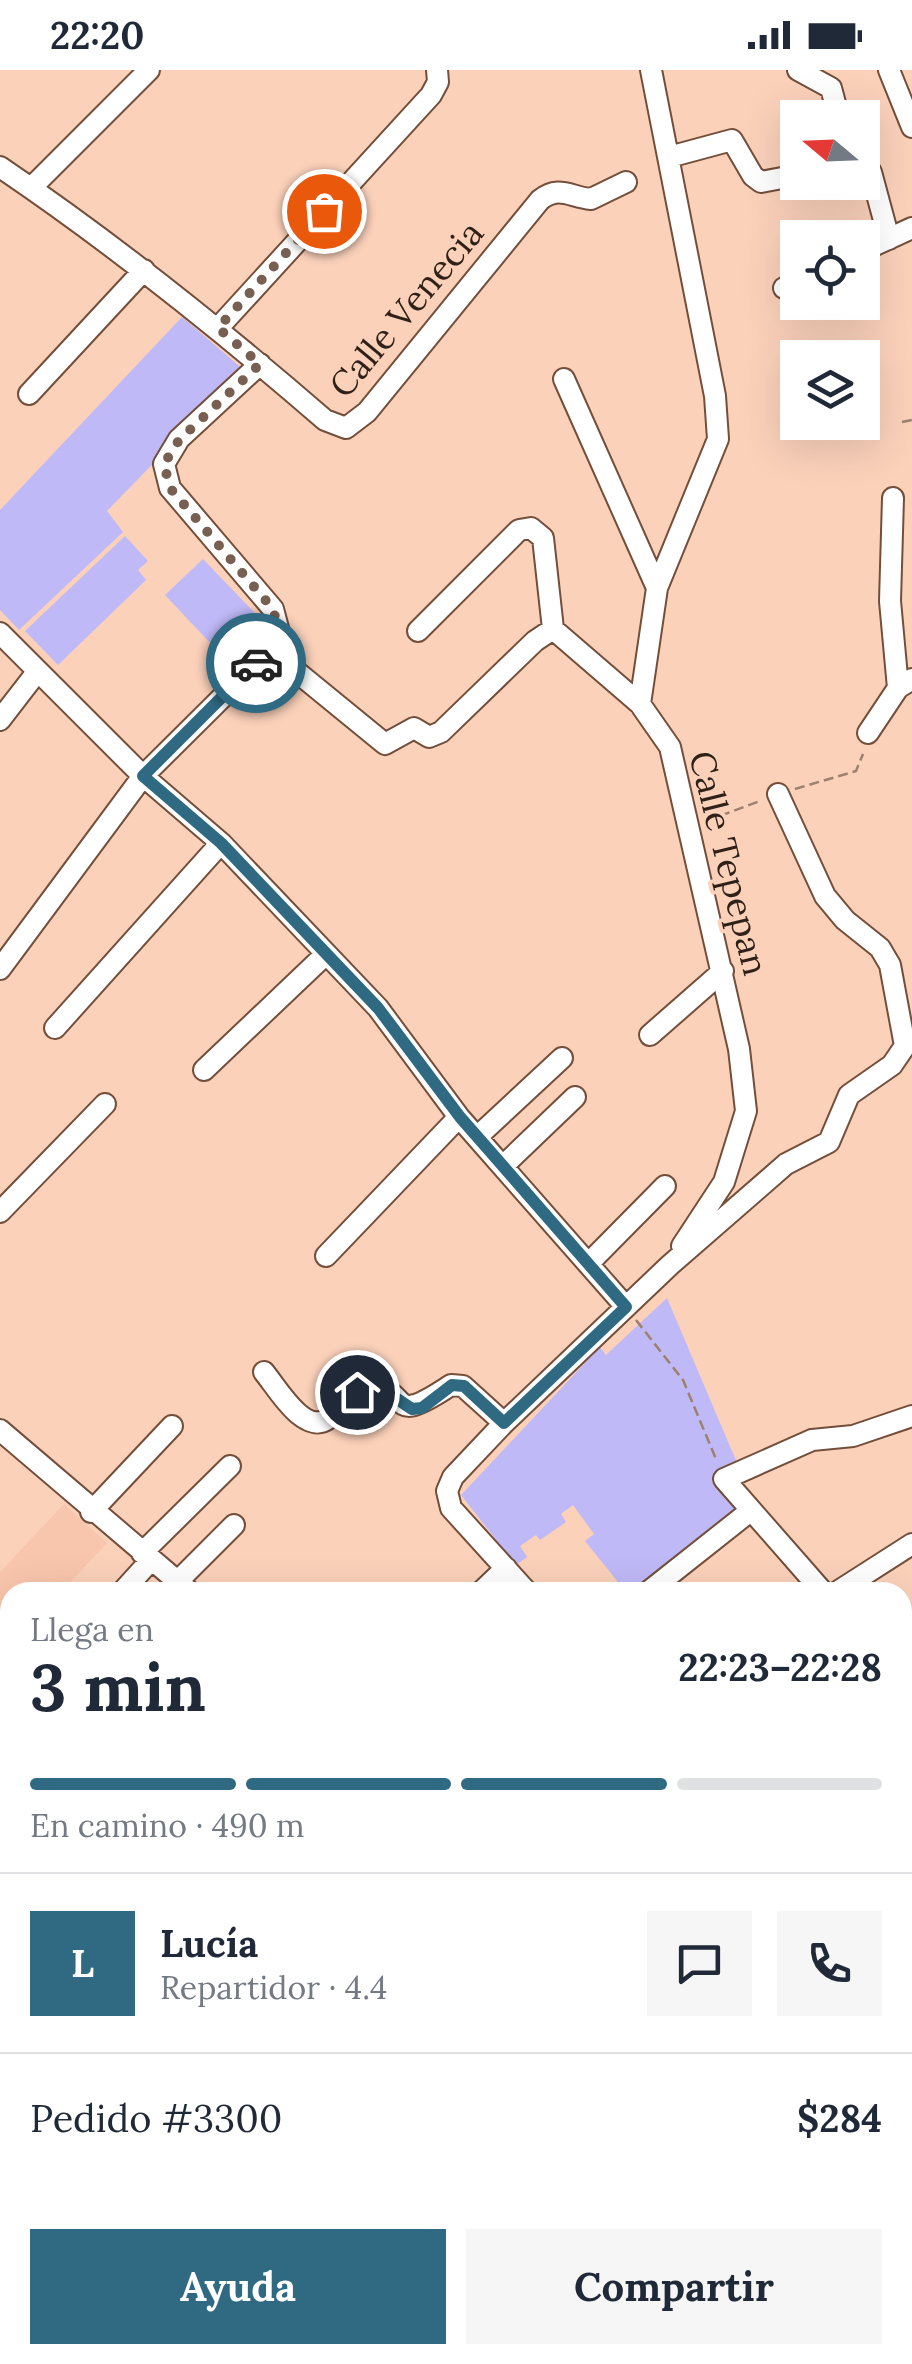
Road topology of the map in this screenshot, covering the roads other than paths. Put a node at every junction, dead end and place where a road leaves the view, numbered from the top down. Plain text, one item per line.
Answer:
1 (149, 70) edge
2 (437, 70) edge
3 (651, 70) edge
4 (798, 70) edge
5 (889, 70) edge
6 (834, 100) edge
7 (912, 128) edge
8 (669, 158) junction
9 (0, 167) edge
10 (780, 179) edge
11 (626, 182) dead end
12 (31, 188) junction
13 (879, 200) edge
14 (912, 228) edge
15 (889, 239) junction
16 (880, 243) edge
17 (144, 270) junction
18 (218, 328) junction
19 (260, 364) junction
20 (564, 379) dead end
21 (29, 394) dead end
22 (892, 498) dead end
23 (656, 588) junction
24 (553, 629) junction
25 (418, 631) dead end
26 (0, 633) edge
27 (270, 650) junction
28 (38, 672) junction
29 (905, 683) edge
30 (640, 704) junction
31 (0, 720) edge
32 (868, 732) road end
33 (143, 776) junction
34 (778, 794) road end
35 (221, 843) junction
36 (326, 954) junction
37 (0, 969) edge
38 (723, 972) junction
39 (55, 1028) dead end
40 (650, 1035) dead end
41 (562, 1058) dead end
42 (204, 1070) dead end
43 (575, 1097) dead end
44 (105, 1104) dead end
45 (460, 1117) junction
46 (477, 1137) junction
47 (503, 1166) junction
48 (665, 1186) dead end
49 (0, 1212) edge
50 (326, 1256) dead end
51 (588, 1264) junction
52 (670, 1265) junction
53 (626, 1307) junction
54 (264, 1372) dead end
55 (912, 1416) edge
56 (504, 1423) junction
57 (172, 1426) dead end
58 (0, 1430) edge
59 (230, 1466) dead end
60 (91, 1512) junction
61 (749, 1512) junction
62 (234, 1525) dead end
63 (912, 1544) edge
64 (146, 1557) junction
65 (506, 1568) junction
66 (129, 1582) edge
67 (178, 1582) edge
68 (188, 1582) edge
69 (491, 1582) edge
70 (518, 1582) edge
71 (661, 1582) edge
72 (814, 1582) edge
73 (853, 1582) edge

1 - 12 street
2 - 18 street
3 - 8 street
4 - 6 street
5 - 7 street
8 - 10 street
8 - 23 street
9 - 12 street, Calle Venecia
11 - 19 street, Calle Venecia
12 - 17 street, Calle Venecia
13 - 15 street
14 - 15 street
15 - 16 street
17 - 18 street, Calle Venecia
17 - 21 street
18 - 19 street, Calle Venecia
19 - 27 street
20 - 23 street
22 - 29 street
23 - 30 street
24 - 25 street
24 - 27 street
24 - 30 street, Calle Tepepan
26 - 28 street
27 - 33 street
28 - 31 street
28 - 33 street
29 - 32 street
30 - 38 street, Calle Tepepan
33 - 35 street
33 - 37 street
34 - 52 street
35 - 36 street
35 - 39 street
36 - 42 street
36 - 45 street
38 - 40 street
38 - 52 street, Calle Tepepan
41 - 46 street
43 - 47 street
44 - 49 street
45 - 46 street
45 - 50 street
46 - 47 street
47 - 51 street
48 - 51 street
51 - 53 street
52 - 53 street
53 - 56 street
54 - 56 street
55 - 61 street
56 - 65 street
57 - 60 street
58 - 60 street
59 - 64 street
60 - 64 street
61 - 71 street
61 - 72 street
62 - 68 street
63 - 73 street
64 - 66 street
64 - 67 street
65 - 69 street
65 - 70 street

